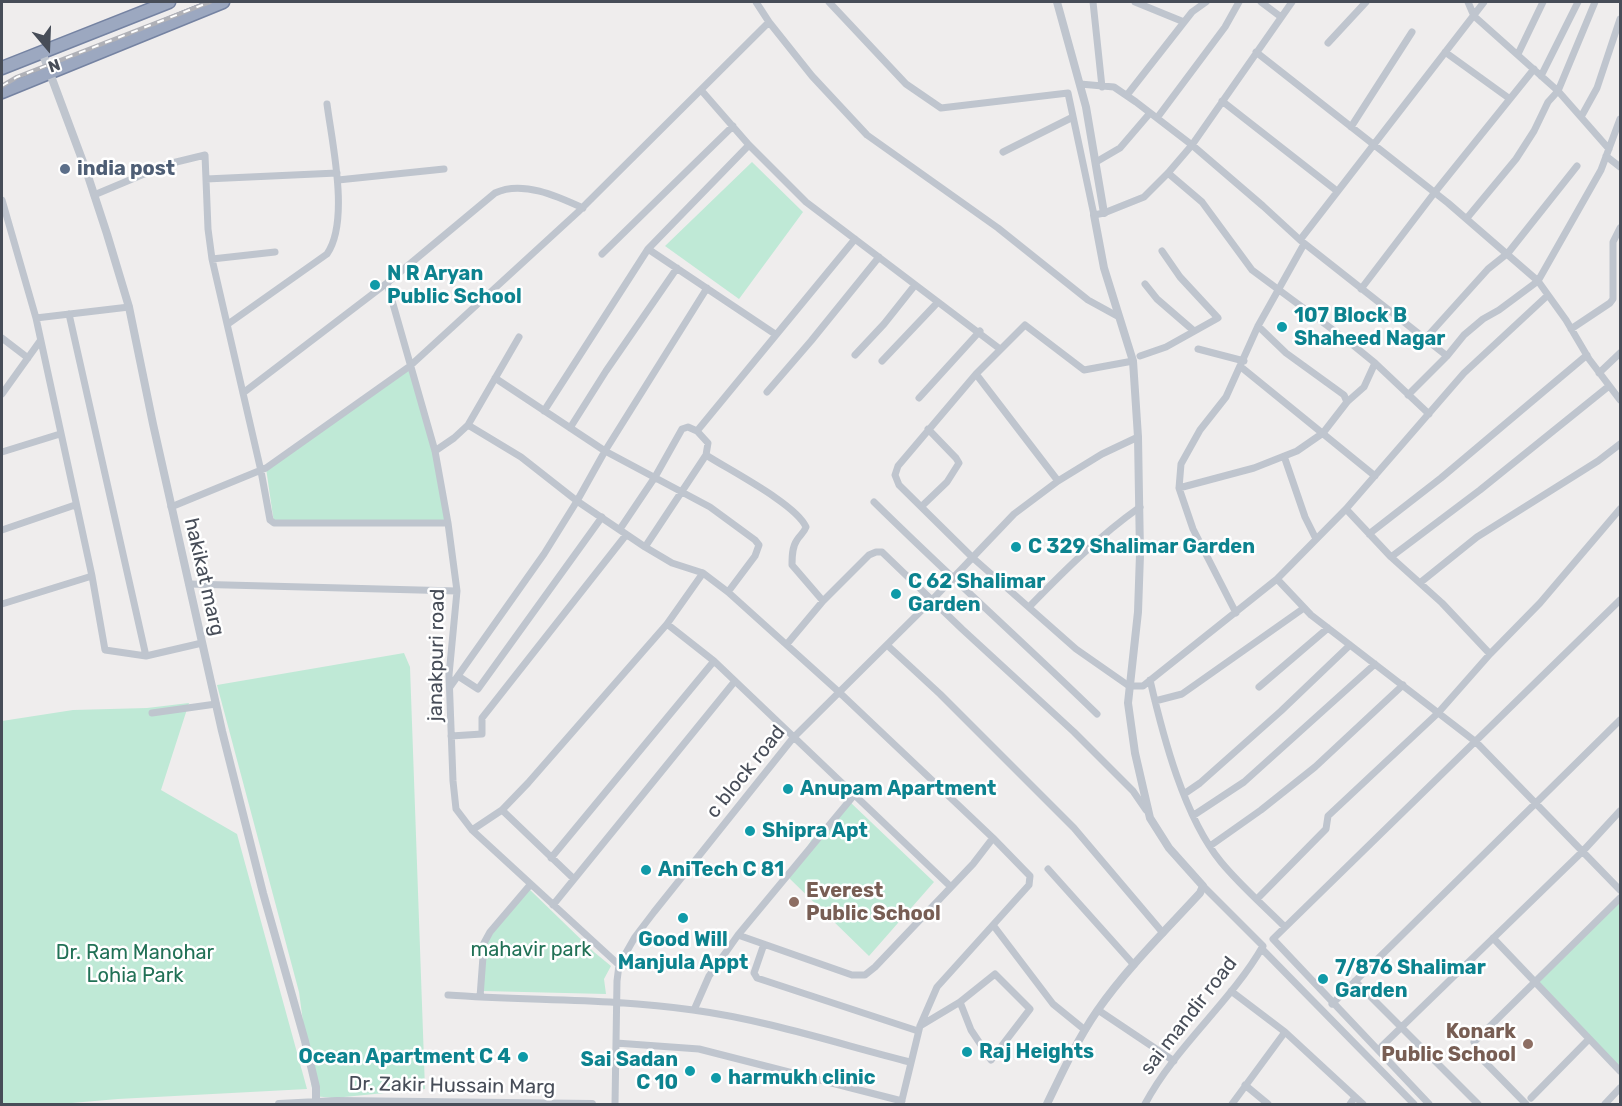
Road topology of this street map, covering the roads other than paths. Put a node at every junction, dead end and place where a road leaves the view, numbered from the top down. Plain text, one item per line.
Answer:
1 (169, 2) edge
2 (223, 2) edge
3 (756, 2) edge
4 (829, 2) edge
5 (1057, 2) edge
6 (1094, 2) edge
7 (1136, 2) edge
8 (1206, 2) edge
9 (1239, 2) edge
10 (1261, 2) edge
11 (1292, 2) edge
12 (1366, 2) edge
13 (1468, 2) edge
14 (1484, 2) edge
15 (1543, 2) edge
16 (1578, 2) edge
17 (1595, 2) edge
18 (210, 4) edge
19 (1474, 16) junction
20 (1281, 17) junction
21 (1620, 19) edge
22 (769, 22) junction
23 (1184, 22) junction
24 (1412, 32) dead end
25 (1328, 43) dead end
26 (42, 52) junction
27 (1256, 52) junction
28 (1445, 52) junction
29 (1518, 54) junction
30 (2, 68) edge
31 (1534, 69) junction
32 (49, 71) junction
33 (1541, 76) junction
34 (1080, 84) junction
35 (1102, 87) junction
36 (701, 90) junction
37 (1558, 91) junction
38 (2, 92) edge
39 (1127, 95) junction
40 (1510, 99) junction
41 (1222, 101) junction
42 (327, 104) dead end
43 (1150, 112) junction
44 (1073, 117) junction
45 (1581, 117) junction
46 (1157, 118) junction
47 (1620, 119) edge
48 (733, 126) junction
49 (1351, 127) junction
50 (1373, 144) junction
51 (749, 145) junction
52 (1192, 145) junction
53 (1003, 152) dead end
54 (1608, 153) junction
55 (1096, 162) junction
56 (1576, 166) dead end
57 (1620, 167) edge
58 (444, 169) dead end
59 (1168, 173) junction
60 (337, 177) junction
61 (206, 179) junction
62 (1336, 191) junction
63 (1435, 192) junction
64 (94, 195) junction
65 (2, 200) edge
66 (583, 208) junction
67 (3, 209) edge
68 (1104, 213) junction
69 (1094, 215) junction
70 (1467, 218) junction
71 (1620, 228) edge
72 (855, 238) junction
73 (1302, 242) junction
74 (648, 249) junction
75 (275, 252) dead end
76 (1162, 252) dead end
77 (1508, 253) junction
78 (602, 254) dead end
79 (879, 257) junction
80 (212, 259) junction
81 (677, 268) junction
82 (1538, 281) junction
83 (387, 283) junction
84 (1145, 284) dead end
85 (915, 285) junction
86 (707, 288) junction
87 (1279, 288) junction
88 (1361, 289) junction
89 (1548, 295) junction
90 (938, 302) junction
91 (129, 307) junction
92 (69, 314) junction
93 (1119, 317) junction
94 (36, 318) junction
95 (228, 324) junction
96 (1258, 326) junction
97 (1571, 329) junction
98 (980, 331) junction
99 (1194, 332) junction
100 (775, 334) junction
101 (519, 337) dead end
102 (2, 338) edge
103 (1425, 339) junction
104 (40, 340) junction
105 (1000, 349) junction
106 (1198, 349) dead end
107 (1620, 353) edge
108 (855, 355) dead end
109 (1587, 355) junction
110 (1447, 356) junction
111 (28, 358) junction
112 (1136, 358) junction
113 (882, 361) dead end
114 (1375, 363) junction
115 (1242, 364) junction
116 (410, 366) junction
117 (1599, 373) junction
118 (976, 374) junction
119 (495, 378) junction
120 (5, 385) edge
121 (1609, 386) junction
122 (767, 392) dead end
123 (243, 393) junction
124 (2, 394) edge
125 (1408, 395) junction
126 (919, 398) dead end
127 (1620, 400) edge
128 (1347, 402) junction
129 (544, 411) junction
130 (1429, 414) junction
131 (468, 425) junction
132 (570, 428) junction
133 (928, 429) junction
134 (697, 431) junction
135 (1323, 433) junction
136 (60, 434) junction
137 (1138, 437) junction
138 (1620, 444) edge
139 (435, 451) junction
140 (605, 451) junction
141 (2, 452) edge
142 (706, 456) junction
143 (1284, 456) junction
144 (261, 471) junction
145 (1375, 476) junction
146 (655, 477) junction
147 (1058, 481) junction
148 (1179, 488) junction
149 (682, 492) junction
150 (577, 501) junction
151 (874, 502) dead end
152 (75, 505) junction
153 (922, 506) junction
154 (171, 507) junction
155 (1140, 507) junction
156 (1346, 509) junction
157 (1620, 509) edge
158 (602, 518) junction
159 (448, 523) junction
160 (620, 529) junction
161 (2, 530) edge
162 (1369, 534) junction
163 (626, 535) junction
164 (1317, 539) junction
165 (645, 547) junction
166 (1391, 557) junction
167 (973, 558) junction
168 (703, 573) junction
169 (92, 576) junction
170 (952, 579) junction
171 (1277, 579) junction
172 (1420, 582) junction
173 (189, 584) junction
174 (457, 591) junction
175 (728, 592) junction
176 (932, 600) junction
177 (1620, 600) edge
178 (823, 601) junction
179 (2, 604) edge
180 (1029, 607) junction
181 (1304, 608) junction
182 (1236, 613) junction
183 (667, 624) junction
184 (1328, 628) junction
185 (202, 643) junction
186 (787, 644) junction
187 (887, 645) junction
188 (1350, 645) junction
189 (1490, 654) junction
190 (146, 656) junction
191 (714, 661) junction
192 (1375, 664) junction
193 (458, 676) junction
194 (1150, 680) junction
195 (735, 681) junction
196 (1403, 685) junction
197 (1129, 686) junction
198 (1260, 687) dead end
199 (450, 688) junction
200 (840, 693) junction
201 (1155, 701) junction
202 (216, 704) junction
203 (152, 713) dead end
204 (1438, 713) junction
205 (1097, 714) dead end
206 (1620, 720) edge
207 (451, 736) junction
208 (793, 738) junction
209 (1476, 742) junction
210 (855, 794) junction
211 (1184, 794) junction
212 (1537, 804) junction
213 (502, 810) junction
214 (1620, 811) edge
215 (1194, 815) junction
216 (1150, 818) junction
217 (472, 830) junction
218 (993, 838) junction
219 (1210, 846) junction
220 (1582, 851) junction
221 (551, 858) junction
222 (1048, 869) dead end
223 (574, 879) junction
224 (530, 885) junction
225 (950, 886) junction
226 (1203, 886) junction
227 (1620, 890) edge
228 (1620, 898) edge
229 (1257, 899) junction
230 (553, 905) junction
231 (993, 925) junction
232 (1285, 927) junction
233 (1163, 933) junction
234 (738, 935) junction
235 (1493, 938) junction
236 (764, 944) junction
237 (1262, 949) junction
238 (619, 965) junction
239 (1134, 965) junction
240 (1355, 981) junction
241 (1535, 982) junction
242 (1231, 991) junction
243 (448, 995) dead end
244 (480, 997) junction
245 (616, 1002) junction
246 (960, 1002) junction
247 (1332, 1004) junction
248 (694, 1010) junction
249 (1098, 1010) junction
250 (1401, 1027) junction
251 (919, 1029) junction
252 (1085, 1030) junction
253 (1285, 1032) junction
254 (1589, 1039) junction
255 (1474, 1042) dead end
256 (616, 1043) junction
257 (1382, 1046) dead end
258 (1479, 1054) dead end
259 (1174, 1061) junction
260 (910, 1062) junction
261 (1620, 1071) edge
262 (1245, 1085) junction
263 (1620, 1088) edge
264 (1355, 1097) junction
265 (315, 1101) edge
266 (1529, 1101) edge
267 (901, 1102) edge
268 (279, 1104) edge
269 (592, 1104) edge
270 (615, 1104) edge
271 (1047, 1104) edge
272 (1145, 1104) edge
273 (1232, 1104) edge
274 (1268, 1104) edge
275 (1350, 1104) edge
276 (1363, 1104) edge
277 (1414, 1104) edge
278 (1429, 1104) edge
279 (1478, 1104) edge
280 (1605, 1104) edge

1 - 26 highway
2 - 18 highway
3 - 22 street
4 - 44 street
5 - 34 street
6 - 35 street
7 - 23 street
8 - 23 street
9 - 46 street
10 - 20 street
11 - 20 street
12 - 25 street
13 - 19 street
14 - 19 street
15 - 29 street
16 - 33 street
17 - 37 street
18 - 32 highway
19 - 28 street
19 - 29 street
20 - 27 street
21 - 45 street
22 - 36 street
22 - 93 street
23 - 39 street
24 - 49 street
26 - 30 highway
26 - 32 street, hakikat marg
27 - 41 street
27 - 49 street
28 - 40 street
28 - 50 street
29 - 31 street
31 - 33 street
31 - 40 street
32 - 38 highway
32 - 64 street, hakikat marg
33 - 37 street
34 - 35 street
34 - 55 street
35 - 39 street
36 - 48 street
36 - 66 street
37 - 45 street
37 - 70 street
39 - 43 street
40 - 63 street
41 - 52 street
41 - 62 street
42 - 60 street
43 - 46 street
43 - 55 street
44 - 53 street
44 - 69 street
45 - 54 street
46 - 52 street
47 - 54 street
48 - 51 street
48 - 78 street
49 - 50 street
50 - 62 street
50 - 63 street
51 - 72 street
51 - 74 street
52 - 59 street
52 - 73 street
54 - 57 street
54 - 82 street
55 - 68 street
56 - 77 street
58 - 60 street
59 - 68 street
59 - 87 street
60 - 61 street
60 - 95 street
61 - 64 street
61 - 80 street
62 - 73 street
63 - 70 street
63 - 88 street
64 - 91 street, hakikat marg
65 - 67 street
66 - 83 street
66 - 116 street
67 - 94 street
68 - 69 street
69 - 93 street
70 - 77 street
71 - 97 street
72 - 79 street
72 - 100 street
73 - 87 street
73 - 88 street
74 - 81 street
74 - 129 street
75 - 80 street
76 - 99 street
77 - 82 street
77 - 103 street
79 - 85 street
79 - 122 street
80 - 95 street
81 - 86 street
81 - 132 street
82 - 89 street
82 - 110 street
83 - 116 street, janakpuri road
83 - 123 street
84 - 99 street
85 - 90 street
85 - 108 street
86 - 100 street
86 - 140 street
87 - 96 street
87 - 114 street
88 - 103 street
89 - 97 street
89 - 130 street
90 - 98 street
90 - 113 street
91 - 92 street
91 - 154 street, hakikat marg
92 - 94 street
92 - 190 street
93 - 112 street
94 - 104 street
95 - 123 street
96 - 115 street
96 - 128 street
97 - 109 street
98 - 105 street
98 - 126 street
99 - 112 street
100 - 134 street
101 - 119 street
102 - 111 street
103 - 110 street
104 - 111 street
104 - 136 street
105 - 112 street
105 - 118 street
106 - 115 street
107 - 117 street
109 - 117 street
109 - 162 street
110 - 125 street
111 - 120 street
112 - 137 street
114 - 125 street
114 - 128 street
115 - 135 street
115 - 148 street
116 - 139 street, janakpuri road
116 - 144 street
117 - 121 street
118 - 133 street
118 - 147 street
119 - 129 street
119 - 131 street
120 - 124 street
121 - 127 street
121 - 166 street
123 - 144 street
125 - 130 street
128 - 135 street
129 - 132 street
130 - 145 street
131 - 139 street
131 - 150 street
132 - 140 street
133 - 153 street
133 - 153 street
134 - 142 street
134 - 146 street
135 - 143 street
135 - 145 street
136 - 141 street
136 - 152 street
137 - 147 street, c block road
137 - 155 street
138 - 172 street
139 - 159 street, janakpuri road
140 - 146 street
140 - 150 street
142 - 149 street
142 - 178 street
143 - 148 street
143 - 164 street
144 - 154 street
144 - 159 street
145 - 156 street
146 - 149 street
146 - 160 street
147 - 167 street, c block road
148 - 182 street
149 - 165 street
149 - 175 street
150 - 158 street
150 - 193 street
151 - 170 street
152 - 161 street
152 - 169 street
153 - 167 street
154 - 173 street, hakikat marg
155 - 180 street
155 - 197 street
156 - 162 street
156 - 164 street
157 - 189 street
158 - 160 street
158 - 193 street
159 - 174 street, janakpuri road
160 - 163 street
162 - 166 street
163 - 165 street
163 - 207 street
164 - 171 street
165 - 168 street
166 - 172 street
167 - 170 street, c block road
167 - 180 street
168 - 175 street
168 - 183 street
169 - 179 street
169 - 190 street
170 - 176 street, c block road
170 - 205 street
171 - 181 street
171 - 182 street
172 - 189 street
173 - 174 street
173 - 185 street, hakikat marg
174 - 199 street, janakpuri road
175 - 186 street
176 - 178 street
176 - 187 street, c block road
176 - 216 street
177 - 209 street
178 - 186 street
180 - 197 street
181 - 184 street
181 - 201 street
182 - 194 street
183 - 191 street
183 - 213 street
184 - 188 street
184 - 198 street
185 - 190 street
185 - 202 street, hakikat marg
186 - 200 street
187 - 200 street, c block road
187 - 233 street
188 - 192 street
188 - 211 street
189 - 204 street
191 - 195 street
191 - 221 street
192 - 196 street
192 - 215 street
193 - 199 street
194 - 197 street
194 - 201 street
195 - 208 street
195 - 223 street
196 - 204 street
196 - 219 street
197 - 216 street
199 - 207 street, janakpuri road
200 - 208 street, c block road
200 - 218 street
201 - 211 street
202 - 203 street
202 - 265 street, hakikat marg
204 - 209 street
204 - 229 street
206 - 212 street
207 - 217 street, janakpuri road
208 - 210 street
208 - 238 street, c block road
209 - 212 street
209 - 232 street
210 - 225 street
210 - 234 street
211 - 215 street
212 - 220 street
212 - 240 street
213 - 217 street
213 - 221 street
214 - 220 street
215 - 219 street
216 - 226 street
217 - 224 street, janakpuri road
218 - 225 street
218 - 231 street
219 - 229 street
220 - 227 street
220 - 235 street
221 - 223 street
222 - 239 street
223 - 230 street
224 - 230 street, janakpuri road
224 - 244 street
225 - 236 street
226 - 233 street
226 - 237 street
228 - 241 street
229 - 232 street
230 - 238 street, janakpuri road
231 - 251 street
231 - 252 street
232 - 247 street
233 - 239 street
234 - 236 street
234 - 248 street
235 - 241 street
235 - 250 street
236 - 251 street
237 - 242 street, sai mandir road
237 - 277 street
238 - 245 street, c block road
239 - 249 street
240 - 247 street
240 - 250 street
241 - 254 street
241 - 255 street
242 - 253 street
242 - 259 street, sai mandir road
243 - 244 street
244 - 245 street
245 - 248 street
245 - 256 street, c block road
246 - 246 street
246 - 251 street
247 - 278 street
248 - 260 street
249 - 252 street
249 - 259 street
250 - 257 street
250 - 279 street
251 - 260 street
252 - 271 street
253 - 262 street
253 - 264 street
254 - 261 street
254 - 266 street
256 - 267 street
256 - 270 street, c block road
258 - 266 street
259 - 272 street, sai mandir road
260 - 267 street
262 - 273 street
262 - 274 street
263 - 280 street
264 - 275 street
264 - 276 street
265 - 268 street, Dr. Zakir Hussain Marg
265 - 269 street, Dr. Zakir Hussain Marg

